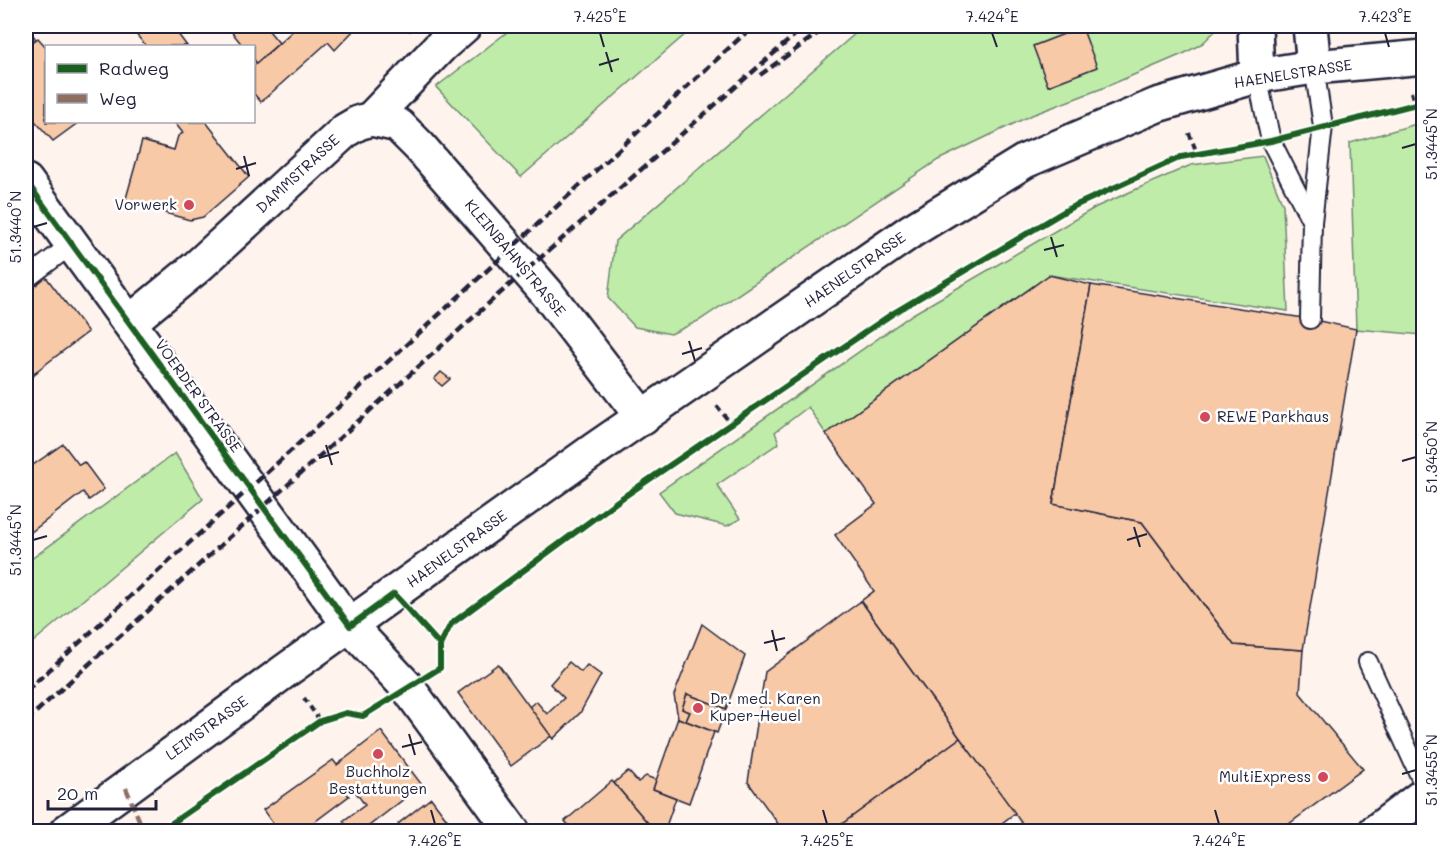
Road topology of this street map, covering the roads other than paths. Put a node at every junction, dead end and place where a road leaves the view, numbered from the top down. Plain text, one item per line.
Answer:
1 (464, 26) edge
2 (1255, 26) edge
3 (1310, 26) edge
4 (1424, 57) edge
5 (1314, 67) junction
6 (1257, 76) junction
7 (371, 119) junction
8 (26, 181) edge
9 (1312, 222) junction
10 (72, 244) junction
11 (26, 279) edge
12 (1310, 319) dead end
13 (130, 322) junction
14 (643, 418) junction
15 (350, 626) junction
16 (1368, 662) dead end
17 (1424, 785) edge
18 (1424, 795) edge
19 (66, 831) edge
20 (513, 831) edge
21 (1375, 831) edge

1 - 7 main road, DAMMSTRASSE
2 - 6 main road
3 - 5 main road
4 - 5 main road, HAENELSTRASSE
5 - 6 main road, HAENELSTRASSE
5 - 9 lane
6 - 9 lane
6 - 14 main road, HAENELSTRASSE
7 - 13 main road, DAMMSTRASSE
7 - 14 main road, KLEINBAHNSTRASSE
8 - 10 main road, VOERDER STRASSE
9 - 12 lane
10 - 11 lane
10 - 13 main road, VOERDER STRASSE
13 - 15 main road, VOERDER STRASSE
14 - 15 main road, HAENELSTRASSE
15 - 19 main road, LEIMSTRASSE
15 - 20 main road, VOERDER STRASSE
16 - 17 lane
18 - 21 main road

